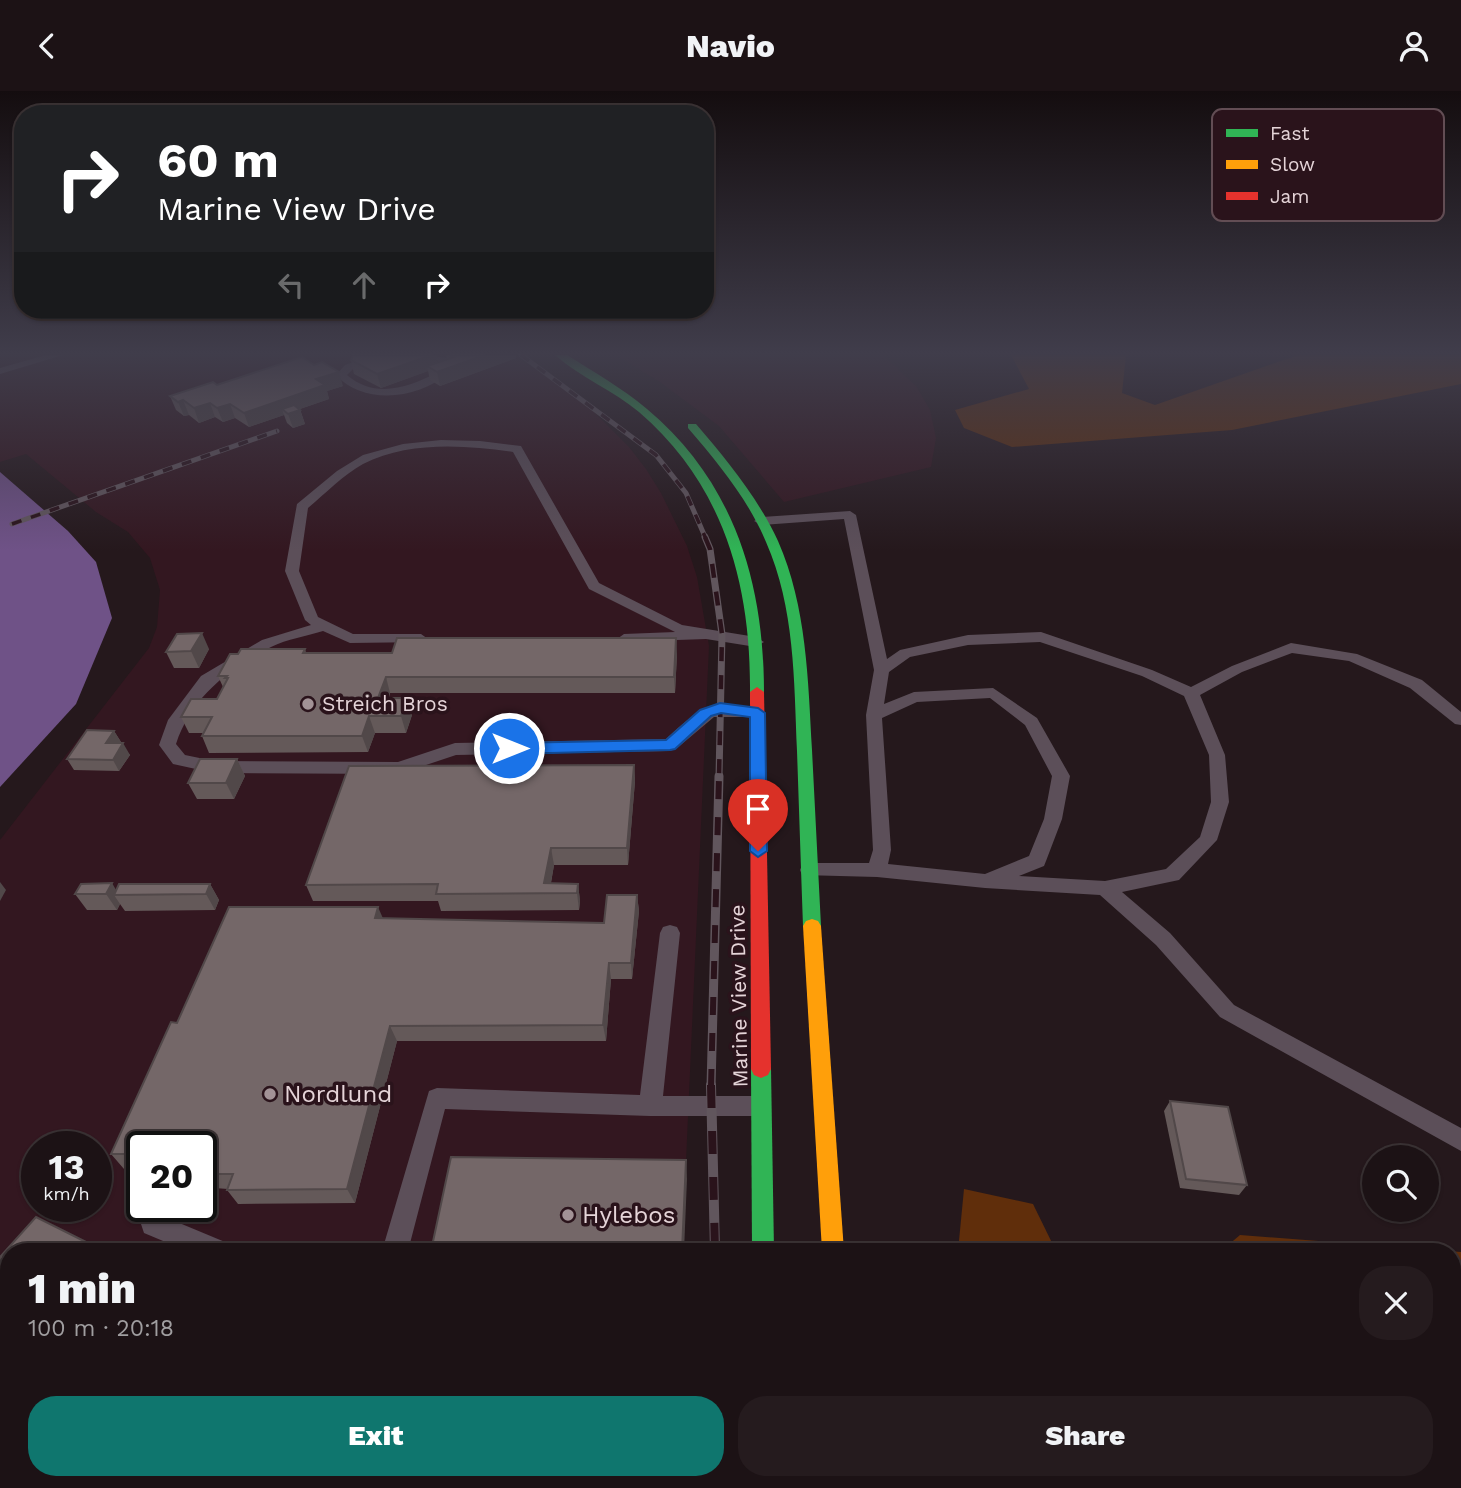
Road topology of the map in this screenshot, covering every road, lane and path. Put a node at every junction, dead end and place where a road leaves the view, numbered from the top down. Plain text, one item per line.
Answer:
1 (652, 420) edge
2 (686, 420) edge
3 (761, 521) junction
4 (324, 626) junction
5 (705, 635) junction
6 (429, 640) edge
7 (613, 640) edge
8 (756, 642) junction
9 (882, 670) junction
10 (1191, 693) junction
11 (758, 713) junction
12 (874, 715) junction
13 (1461, 720) edge
14 (809, 870) junction
15 (877, 870) junction
16 (985, 881) junction
17 (1105, 888) junction
18 (670, 933) dead end
19 (650, 1105) junction
20 (762, 1106) junction
21 (1461, 1140) edge
22 (153, 1224) dead end
23 (197, 1243) edge
24 (397, 1243) edge
25 (763, 1243) edge
26 (832, 1243) edge

1 - 8 main road, Marine View Drive
2 - 3 main road
3 - 9 lane
3 - 14 main road
4 - 5 lane
4 - 6 lane
4 - 11 lane
5 - 7 lane
5 - 8 lane
8 - 11 main road, Marine View Drive
9 - 10 lane
9 - 12 lane
10 - 13 lane
10 - 17 lane
11 - 20 main road, Marine View Drive
12 - 15 lane
12 - 16 lane
14 - 15 lane
14 - 26 main road
15 - 16 lane
16 - 17 lane
17 - 21 lane
18 - 19 lane
19 - 20 lane
19 - 24 lane
20 - 25 main road, Marine View Drive
22 - 23 lane

